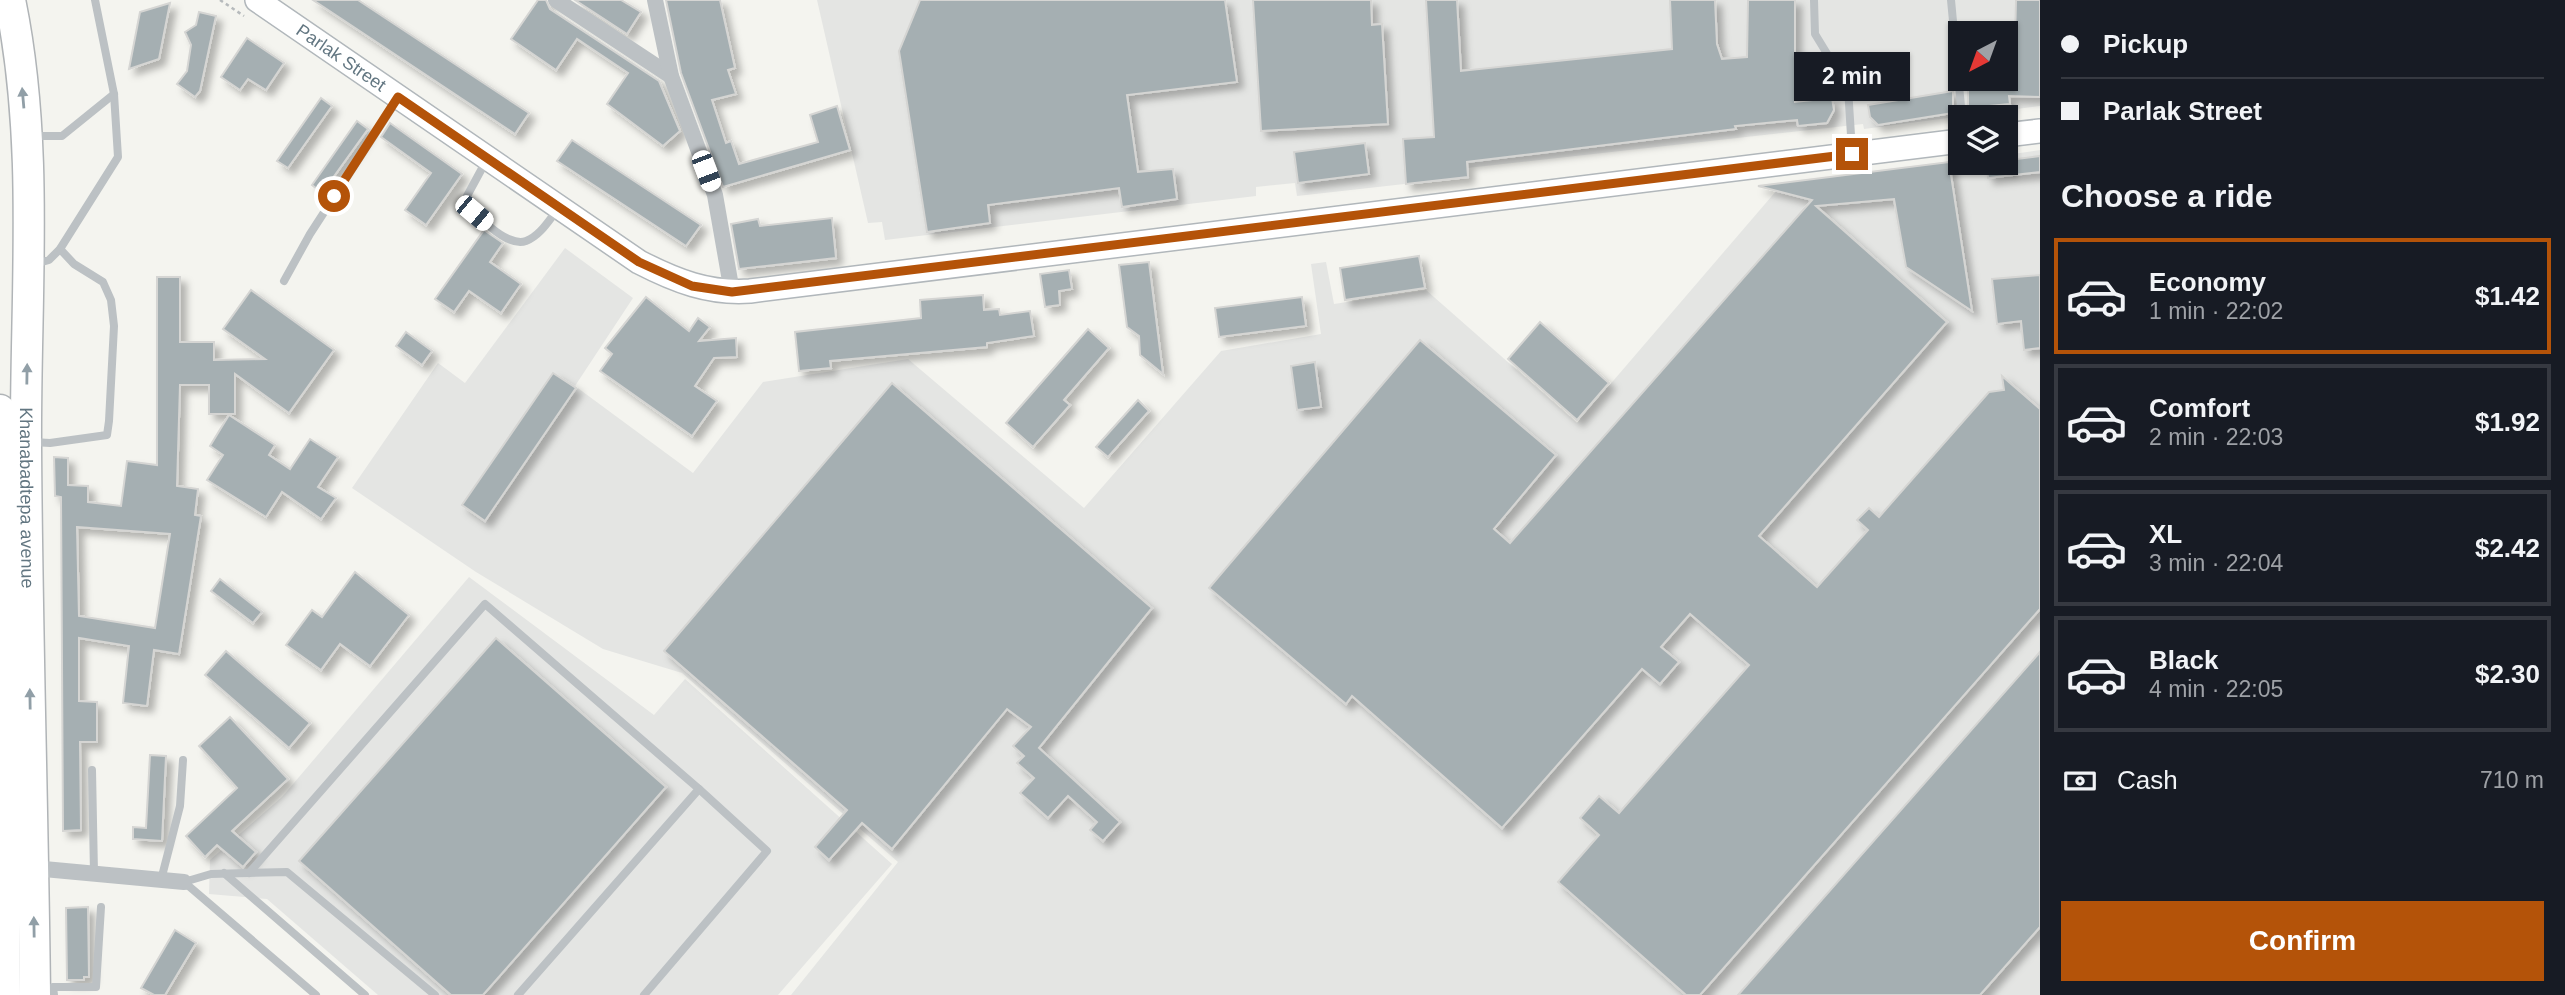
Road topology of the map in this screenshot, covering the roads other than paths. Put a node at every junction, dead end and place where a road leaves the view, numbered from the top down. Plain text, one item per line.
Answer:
1 (10, 0) edge
2 (95, 0) edge
3 (556, 0) edge
4 (655, 0) edge
5 (1814, 0) edge
6 (1951, 0) edge
7 (254, 10) edge
8 (671, 76) junction
9 (114, 94) junction
10 (398, 97) junction
11 (1961, 105) edge
12 (2040, 131) edge
13 (2018, 134) edge
14 (26, 136) junction
15 (1948, 142) edge
16 (1852, 154) junction
17 (487, 158) junction
18 (559, 208) junction
19 (60, 249) junction
20 (29, 265) junction
21 (284, 281) dead end
22 (732, 292) junction
23 (0, 410) edge
24 (26, 442) junction
25 (183, 760) dead end
26 (92, 770) dead end
27 (699, 789) junction
28 (19, 867) junction
29 (94, 873) junction
30 (224, 873) junction
31 (249, 873) junction
32 (161, 880) junction
33 (184, 882) junction
34 (101, 907) dead end
35 (5, 995) edge
36 (35, 995) edge
37 (54, 995) edge
38 (317, 995) edge
39 (365, 995) edge
40 (435, 995) edge
41 (518, 995) edge
42 (644, 995) edge

14 -> 1 highway, Khanabadtepa avenue
2 - 9 lane
3 - 8 street
4 - 8 street
5 - 16 lane
6 - 11 lane
7 - 10 main road, Parlak Street
8 - 22 street
9 - 14 lane
9 - 19 lane
10 - 17 main road, Parlak Street
10 - 21 lane
12 - 13 main road
14 - 20 highway, Khanabadtepa avenue
15 - 16 main road, Parlak Street
16 - 22 main road, Parlak Street
17 - 18 main road, Parlak Street
17 - 18 lane
18 - 22 main road, Parlak Street
19 - 20 lane
19 - 24 lane
24 -> 20 highway, Khanabadtepa avenue
23 - 28 highway, Khanabadtepa avenue
28 -> 24 highway, Khanabadtepa avenue
25 - 32 lane
26 - 29 lane
27 - 31 lane
27 - 41 lane
27 - 42 lane
28 - 29 street
28 - 35 highway, Khanabadtepa avenue
36 -> 28 highway, Khanabadtepa avenue
29 - 32 street
30 - 31 lane
30 - 33 lane
30 - 39 lane
31 - 40 lane
32 - 33 street
33 - 38 lane
34 - 37 lane

